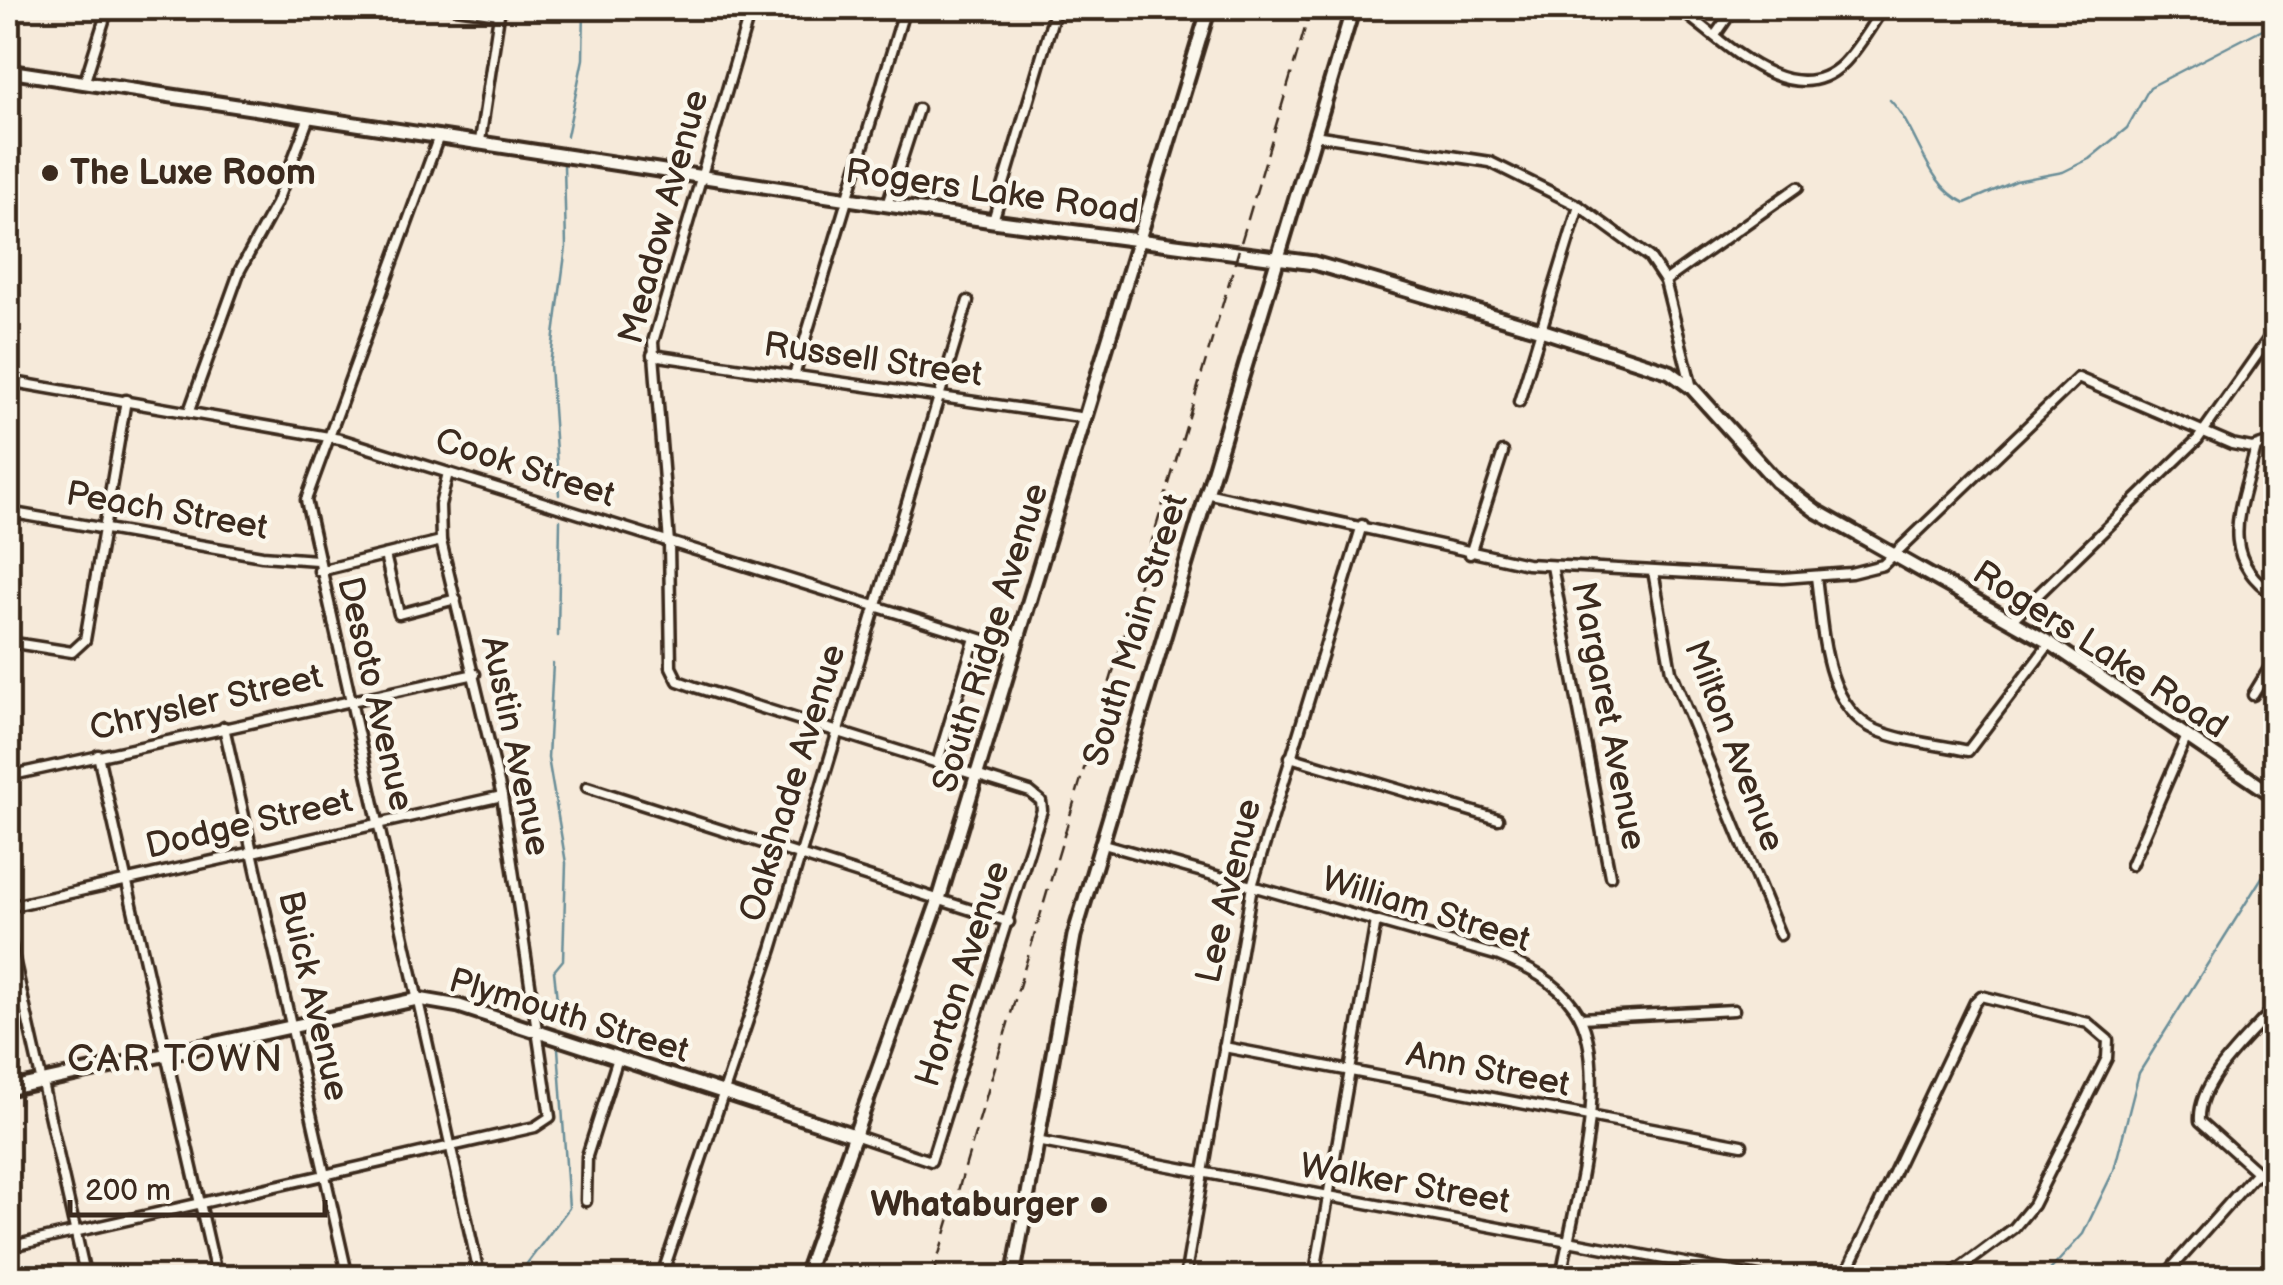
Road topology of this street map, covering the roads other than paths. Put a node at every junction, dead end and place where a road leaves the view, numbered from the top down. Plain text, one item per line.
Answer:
1 (108, 8) edge
2 (456, 8) edge
3 (751, 8) edge
4 (905, 8) edge
5 (1056, 8) edge
6 (1208, 8) edge
7 (1353, 8) edge
8 (1678, 8) edge
9 (1734, 8) edge
10 (1884, 8) edge
11 (500, 10) edge
12 (1716, 34) junction
13 (8, 71) edge
14 (84, 84) junction
15 (918, 109) dead end
16 (309, 117) junction
17 (1314, 135) junction
18 (439, 136) junction
19 (480, 141) junction
20 (702, 176) junction
21 (1798, 188) dead end
22 (847, 198) junction
23 (888, 205) junction
24 (1579, 206) junction
25 (993, 221) junction
26 (1139, 242) junction
27 (1277, 259) junction
28 (1665, 282) junction
29 (968, 301) dead end
30 (2276, 328) edge
31 (1541, 330) junction
32 (652, 355) junction
33 (794, 376) junction
34 (8, 385) edge
35 (1692, 388) junction
36 (941, 397) junction
37 (126, 400) junction
38 (1518, 402) dead end
39 (190, 411) junction
40 (1086, 418) junction
41 (2203, 432) junction
42 (326, 436) junction
43 (2276, 440) edge
44 (2256, 446) junction
45 (1503, 452) dead end
46 (448, 472) junction
47 (1206, 493) junction
48 (8, 512) edge
49 (1362, 526) junction
50 (104, 529) junction
51 (441, 541) junction
52 (669, 542) junction
53 (385, 554) junction
54 (1470, 554) junction
55 (1892, 555) junction
56 (317, 560) junction
57 (1552, 566) junction
58 (319, 571) junction
59 (1653, 571) junction
60 (1816, 577) junction
61 (2276, 596) edge
62 (456, 599) junction
63 (876, 608) junction
64 (2012, 620) junction
65 (975, 638) junction
66 (8, 642) edge
67 (2050, 643) junction
68 (1016, 650) junction
69 (2276, 657) edge
70 (475, 674) junction
71 (2253, 696) dead end
72 (348, 700) junction
73 (224, 727) junction
74 (838, 732) junction
75 (2188, 736) junction
76 (98, 755) junction
77 (1290, 756) junction
78 (936, 764) junction
79 (8, 776) edge
80 (978, 777) junction
81 (586, 788) dead end
82 (502, 796) junction
83 (2276, 797) edge
84 (1498, 819) dead end
85 (376, 824) junction
86 (1100, 843) junction
87 (252, 852) junction
88 (800, 855) junction
89 (2132, 865) dead end
90 (1610, 876) dead end
91 (127, 880) junction
92 (1252, 886) junction
93 (939, 898) junction
94 (8, 907) edge
95 (1376, 921) junction
96 (1010, 922) junction
97 (8, 932) edge
98 (1780, 935) dead end
99 (418, 1000) junction
100 (2276, 1006) edge
101 (1734, 1010) dead end
102 (1581, 1018) junction
103 (2272, 1018) edge
104 (290, 1024) junction
105 (537, 1032) junction
106 (1224, 1046) junction
107 (166, 1052) junction
108 (618, 1058) junction
109 (1350, 1072) junction
110 (41, 1081) junction
111 (8, 1089) edge
112 (724, 1093) junction
113 (1589, 1117) junction
114 (857, 1136) junction
115 (1036, 1141) junction
116 (1742, 1145) dead end
117 (450, 1146) junction
118 (931, 1162) joint
119 (2257, 1172) junction
120 (325, 1174) junction
121 (1202, 1174) junction
122 (2276, 1189) edge
123 (1328, 1198) junction
124 (586, 1201) dead end
125 (200, 1203) junction
126 (75, 1230) junction
127 (1567, 1242) junction
128 (8, 1247) edge
129 (2167, 1276) edge
130 (86, 1278) edge
131 (216, 1278) edge
132 (348, 1278) edge
133 (480, 1278) edge
134 (662, 1278) edge
135 (804, 1278) edge
136 (1012, 1278) edge
137 (1185, 1278) edge
138 (1314, 1278) edge
139 (1561, 1278) edge
140 (1764, 1278) edge
141 (1844, 1278) edge
142 (1947, 1278) edge

1 - 14 street
2 - 11 street
3 - 20 street, Meadow Avenue
4 - 22 street
5 - 25 street
6 - 26 main road, South Ridge Avenue
7 - 17 main road, South Main Street
8 - 12 street
9 - 12 street
10 - 12 street
11 - 19 street
13 - 14 main road, Rogers Lake Road
14 - 16 main road, Rogers Lake Road
15 - 23 street
16 - 18 main road, Rogers Lake Road
16 - 39 street
17 - 24 street
17 - 27 main road, South Main Street
18 - 19 main road, Rogers Lake Road
18 - 42 street, Desoto Avenue
19 - 20 main road, Rogers Lake Road
20 - 22 main road, Rogers Lake Road
20 - 32 street, Meadow Avenue
21 - 28 street
22 - 23 main road, Rogers Lake Road
22 - 33 street
23 - 25 main road, Rogers Lake Road
24 - 28 street
24 - 31 street
25 - 26 main road, Rogers Lake Road
26 - 27 main road, Rogers Lake Road
26 - 40 main road, South Ridge Avenue
27 - 31 main road, Rogers Lake Road
27 - 47 main road, South Main Street
28 - 35 street
29 - 36 street, Oakshade Avenue
30 - 41 street
31 - 35 main road, Rogers Lake Road
31 - 38 street
32 - 33 street, Russell Street
32 - 52 street, Meadow Avenue
33 - 36 street, Russell Street
34 - 37 street, Cook Street
35 - 55 main road, Rogers Lake Road
36 - 40 street, Russell Street
36 - 63 street, Oakshade Avenue
37 - 39 street, Cook Street
37 - 50 street
39 - 42 street, Cook Street
40 - 68 main road, South Ridge Avenue
41 - 44 street
41 - 55 street
41 - 64 street
42 - 46 street, Cook Street
42 - 56 street, Desoto Avenue
43 - 44 street
44 - 61 street
45 - 54 street
46 - 51 street, Austin Avenue
46 - 52 street, Cook Street
47 - 49 street
47 - 86 main road, South Main Street
48 - 50 street, Peach Street
49 - 54 street
49 - 77 street, Lee Avenue
50 - 56 street, Peach Street
50 - 66 street
51 - 53 street
51 - 62 street, Austin Avenue
52 - 63 street, Cook Street
52 - 74 street, Meadow Avenue
53 - 58 street
53 - 62 street
54 - 57 street
55 - 60 street
55 - 64 main road, Rogers Lake Road
56 - 58 street, Desoto Avenue
57 - 59 street
57 - 90 street, Margaret Avenue
58 - 72 street, Desoto Avenue
59 - 60 street
59 - 98 street, Milton Avenue
60 - 67 street
62 - 70 street, Austin Avenue
63 - 65 street, Cook Street
63 - 74 street, Oakshade Avenue
64 - 67 main road, Rogers Lake Road
65 - 68 street, Cook Street
65 - 78 street
67 - 75 main road, Rogers Lake Road
68 - 80 main road, South Ridge Avenue
69 - 71 street
70 - 72 street, Chrysler Street
70 - 82 street, Austin Avenue
72 - 73 street, Chrysler Street
72 - 85 street, Desoto Avenue
73 - 76 street, Chrysler Street
73 - 87 street, Buick Avenue
74 - 78 street
74 - 88 street, Oakshade Avenue
75 - 83 main road, Rogers Lake Road
75 - 89 street
76 - 79 street, Chrysler Street
76 - 91 street
77 - 84 street
77 - 92 street, Lee Avenue
78 - 80 street
80 - 93 main road, South Ridge Avenue
80 - 96 street, Horton Avenue
81 - 88 street
82 - 85 street, Dodge Street
82 - 105 street, Austin Avenue
85 - 87 street, Dodge Street
85 - 99 street, Desoto Avenue
86 - 92 street, William Street
86 - 115 main road, South Main Street
87 - 91 street, Dodge Street
87 - 104 street, Buick Avenue
88 - 93 street
88 - 112 street, Oakshade Avenue
91 - 94 street, Dodge Street
91 - 107 street
92 - 95 street, William Street
92 - 106 street, Lee Avenue
93 - 96 street
93 - 114 main road, South Ridge Avenue
95 - 102 street, William Street
95 - 109 street
96 - 118 street, Horton Avenue
97 - 110 street
99 - 104 main road, Plymouth Street
99 - 105 main road, Plymouth Street
99 - 117 street, Desoto Avenue
100 - 103 street
101 - 102 street
102 - 113 street
103 - 119 street
104 - 107 main road, Plymouth Street
104 - 120 street, Buick Avenue
105 - 108 main road, Plymouth Street
105 - 117 street, Austin Avenue
106 - 109 street, Ann Street
106 - 121 street, Lee Avenue
107 - 110 main road, Plymouth Street
107 - 125 street
108 - 112 main road, Plymouth Street
108 - 124 street
109 - 113 street, Ann Street
109 - 123 street
110 - 111 main road, Plymouth Street
110 - 126 street
112 - 114 main road, Plymouth Street
112 - 134 street, Oakshade Avenue
113 - 116 street, Ann Street
113 - 127 street
114 - 118 street, Plymouth Street
114 - 135 main road, South Ridge Avenue
115 - 121 street, Walker Street
115 - 136 main road, South Main Street
117 - 120 street
117 - 133 street, Desoto Avenue
119 - 122 street
119 - 129 street
120 - 125 street
120 - 132 street, Buick Avenue
121 - 123 street, Walker Street
121 - 137 street, Lee Avenue
123 - 127 street, Walker Street
123 - 138 street
125 - 126 street
125 - 131 street
126 - 128 street
126 - 130 street
127 - 139 street
127 - 140 street, Walker Street
141 - 142 street

